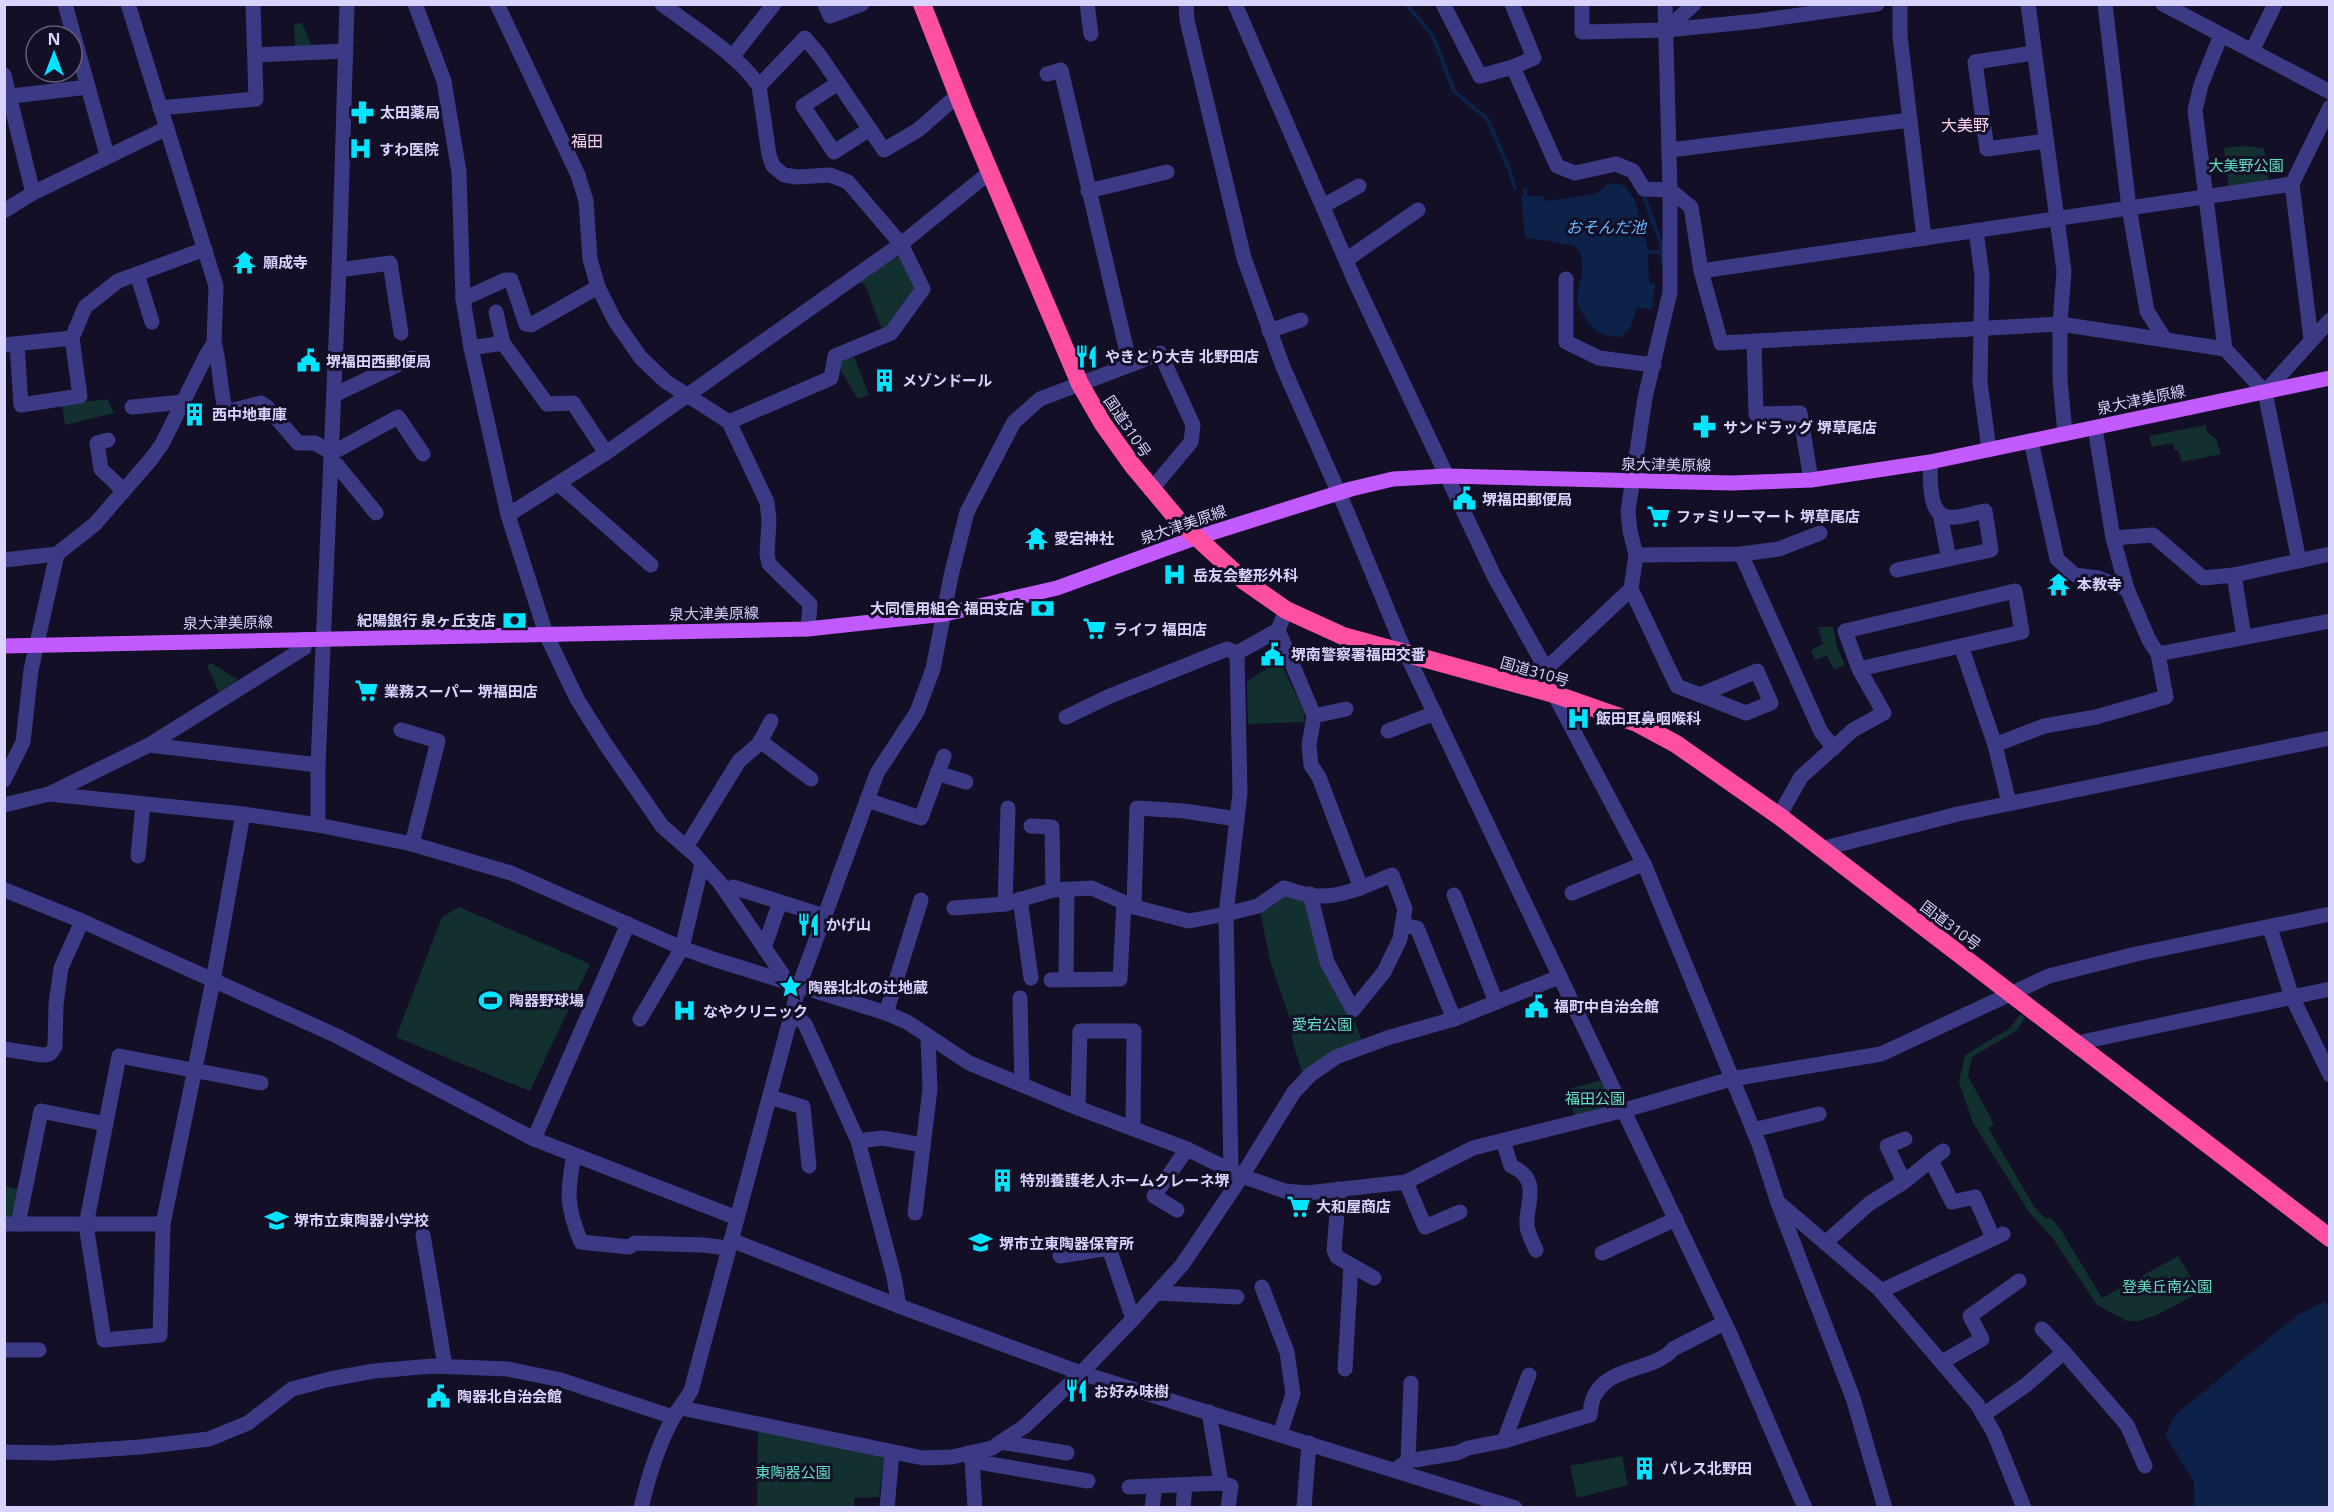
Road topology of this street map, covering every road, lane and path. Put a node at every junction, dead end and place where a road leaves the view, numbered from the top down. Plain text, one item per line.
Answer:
1 (65, 4) edge
2 (128, 4) edge
3 (253, 4) edge
4 (347, 4) edge
5 (415, 4) edge
6 (497, 4) edge
7 (662, 4) edge
8 (774, 4) edge
9 (825, 4) edge
10 (862, 4) edge
11 (922, 4) edge
12 (1087, 4) edge
13 (1186, 4) edge
14 (1235, 4) edge
15 (1443, 4) edge
16 (1512, 4) edge
17 (1582, 4) edge
18 (1665, 4) edge
19 (1694, 4) edge
20 (1877, 4) edge
21 (1900, 4) edge
22 (2028, 4) edge
23 (2105, 4) edge
24 (2163, 4) edge
25 (2275, 4) edge
26 (1666, 30) junction
27 (1091, 34) dead end
28 (2221, 35) junction
29 (346, 51) junction
30 (2252, 51) junction
31 (2034, 53) junction
32 (255, 55) junction
33 (732, 57) junction
34 (1512, 67) junction
35 (1047, 74) dead end
36 (4, 75) edge
37 (838, 83) junction
38 (759, 86) junction
39 (88, 87) junction
40 (2330, 92) edge
41 (958, 95) junction
42 (7, 97) edge
43 (2330, 107) edge
44 (160, 108) junction
45 (1910, 120) junction
46 (167, 128) junction
47 (870, 129) junction
48 (2046, 141) junction
49 (1670, 150) junction
50 (106, 155) junction
51 (990, 172) junction
52 (1167, 172) dead end
53 (2292, 184) junction
54 (1359, 186) dead end
55 (1670, 190) junction
56 (1088, 191) junction
57 (33, 193) junction
58 (2205, 196) junction
59 (1323, 206) junction
60 (2129, 208) junction
61 (1418, 210) dead end
62 (4, 211) edge
63 (2057, 218) junction
64 (1976, 231) junction
65 (1924, 238) junction
66 (901, 244) junction
67 (205, 249) junction
68 (1346, 260) junction
69 (339, 270) junction
70 (1701, 271) junction
71 (137, 274) junction
72 (1566, 279) dead end
73 (598, 287) junction
74 (463, 299) junction
75 (496, 312) dead end
76 (1300, 320) dead end
77 (152, 322) dead end
78 (2060, 324) junction
79 (2328, 325) edge
80 (1980, 328) junction
81 (1269, 331) junction
82 (401, 333) dead end
83 (72, 338) junction
84 (2164, 338) junction
85 (2311, 339) junction
86 (1754, 341) junction
87 (214, 343) junction
88 (503, 343) junction
89 (11, 345) edge
90 (471, 348) junction
91 (2225, 349) junction
92 (412, 358) dead end
93 (1130, 365) junction
94 (1654, 365) junction
95 (2330, 378) edge
96 (1080, 384) junction
97 (2265, 392) junction
98 (334, 395) junction
99 (686, 396) junction
100 (184, 402) junction
101 (132, 407) dead end
102 (729, 422) junction
103 (2095, 428) junction
104 (2065, 434) junction
105 (108, 440) dead end
106 (2031, 441) junction
107 (1989, 450) junction
108 (606, 453) junction
109 (423, 454) dead end
110 (332, 459) junction
111 (1930, 462) junction
112 (1446, 476) junction
113 (1811, 480) junction
114 (1632, 482) junction
115 (559, 484) junction
116 (1151, 489) junction
117 (124, 491) junction
118 (1338, 493) junction
119 (376, 513) dead end
120 (1940, 514) junction
121 (508, 515) junction
122 (1820, 533) dead end
123 (1195, 538) junction
124 (2113, 538) junction
125 (57, 554) junction
126 (1741, 554) junction
127 (2330, 554) edge
128 (1636, 555) junction
129 (1949, 559) junction
130 (4, 560) edge
131 (2299, 561) junction
132 (651, 565) dead end
133 (1897, 570) dead end
134 (2234, 575) junction
135 (2127, 589) junction
136 (1631, 590) junction
137 (1286, 610) junction
138 (945, 614) junction
139 (2330, 621) edge
140 (807, 629) junction
141 (1278, 630) junction
142 (546, 634) junction
143 (2244, 637) junction
144 (323, 638) junction
145 (304, 639) junction
146 (4, 645) edge
147 (36, 645) junction
148 (1961, 646) junction
149 (1405, 651) junction
150 (1237, 653) junction
151 (2158, 654) junction
152 (1546, 669) junction
153 (1859, 669) junction
154 (1554, 694) junction
155 (1700, 695) dead end
156 (1346, 709) dead end
157 (1435, 714) junction
158 (1314, 716) junction
159 (1065, 717) dead end
160 (771, 720) dead end
161 (401, 730) dead end
162 (1388, 731) dead end
163 (2330, 738) edge
164 (760, 741) junction
165 (149, 745) junction
166 (1995, 745) junction
167 (1834, 748) junction
168 (944, 756) dead end
169 (318, 765) junction
170 (937, 773) junction
171 (811, 779) dead end
172 (4, 780) edge
173 (966, 782) dead end
174 (49, 794) junction
175 (867, 800) junction
176 (2008, 803) junction
177 (143, 804) junction
178 (4, 805) edge
179 (1008, 808) dead end
180 (243, 814) junction
181 (1779, 816) junction
182 (1237, 819) junction
183 (318, 825) junction
184 (1031, 826) dead end
185 (412, 844) junction
186 (686, 847) junction
187 (1821, 849) junction
188 (138, 856) dead end
189 (702, 864) junction
190 (1643, 864) junction
191 (733, 887) dead end
192 (1361, 888) junction
193 (1060, 889) junction
194 (5, 890) edge
195 (1572, 892) dead end
196 (1310, 894) junction
197 (1454, 895) dead end
198 (1020, 899) junction
199 (921, 900) dead end
200 (780, 902) junction
201 (1005, 904) junction
202 (1129, 904) junction
203 (954, 908) dead end
204 (1226, 914) junction
205 (2330, 914) edge
206 (824, 916) junction
207 (82, 921) junction
208 (628, 924) junction
209 (1402, 925) junction
210 (2270, 928) junction
211 (682, 948) junction
212 (764, 948) junction
213 (1559, 977) junction
214 (1031, 978) dead end
215 (213, 981) junction
216 (793, 984) junction
217 (2330, 989) edge
218 (2011, 992) junction
219 (2292, 998) junction
220 (1020, 999) dead end
221 (1496, 1002) junction
222 (886, 1013) junction
223 (793, 1014) junction
224 (640, 1018) dead end
225 (1454, 1019) junction
226 (928, 1038) junction
227 (2077, 1043) junction
228 (4, 1048) edge
229 (195, 1070) junction
230 (2330, 1075) edge
231 (1731, 1078) junction
232 (261, 1083) dead end
233 (1022, 1085) junction
234 (770, 1097) junction
235 (1078, 1108) junction
236 (1625, 1110) junction
237 (1819, 1114) dead end
238 (106, 1124) junction
239 (1133, 1128) junction
240 (1753, 1130) junction
241 (534, 1139) junction
242 (1905, 1139) dead end
243 (858, 1141) junction
244 (1503, 1141) junction
245 (923, 1145) junction
246 (1187, 1149) junction
247 (574, 1155) junction
248 (808, 1166) dead end
249 (1237, 1173) junction
250 (1406, 1182) junction
251 (1904, 1182) junction
252 (1339, 1189) junction
253 (1779, 1203) junction
254 (1177, 1210) dead end
255 (1460, 1212) dead end
256 (915, 1213) dead end
257 (737, 1218) junction
258 (1676, 1219) junction
259 (11, 1224) edge
260 (164, 1224) junction
261 (86, 1225) junction
262 (423, 1234) dead end
263 (2330, 1238) edge
264 (1825, 1243) junction
265 (729, 1244) junction
266 (1536, 1250) dead end
267 (1602, 1253) dead end
268 (1060, 1256) dead end
269 (1351, 1265) junction
270 (1374, 1278) dead end
271 (2019, 1281) dead end
272 (1262, 1287) dead end
273 (1881, 1291) junction
274 (1157, 1293) junction
275 (1237, 1297) dead end
276 (898, 1306) junction
277 (1133, 1319) junction
278 (1724, 1323) junction
279 (2042, 1329) dead end
280 (4, 1350) edge
281 (39, 1350) dead end
282 (2064, 1352) junction
283 (1942, 1362) junction
284 (445, 1366) junction
285 (1345, 1369) dead end
286 (1082, 1373) junction
287 (1529, 1375) dead end
288 (1411, 1383) dead end
289 (1209, 1412) junction
290 (677, 1413) junction
291 (1983, 1414) junction
292 (1280, 1434) junction
293 (1504, 1441) junction
294 (1001, 1442) junction
295 (1309, 1443) junction
296 (4, 1452) edge
297 (892, 1453) junction
298 (1067, 1453) dead end
299 (970, 1457) junction
300 (1402, 1466) junction
301 (2145, 1466) dead end
302 (1088, 1480) dead end
303 (1221, 1483) junction
304 (1185, 1485) junction
305 (1155, 1486) junction
306 (1129, 1487) dead end
307 (1469, 1500) edge
308 (641, 1508) edge
309 (887, 1508) edge
310 (975, 1508) edge
311 (1152, 1508) edge
312 (1183, 1508) edge
313 (1228, 1508) edge
314 (1304, 1508) edge
315 (1515, 1508) edge
316 (1805, 1508) edge
317 (1885, 1508) edge
318 (2024, 1508) edge

1 - 39 street
2 - 44 street
3 - 32 street
4 - 29 street
5 - 74 street
6 - 73 street
7 - 33 street
8 - 33 street
9 - 10 street
11 - 41 highway, 国道310号
12 - 27 street
13 - 81 street
14 - 59 street
15 - 34 street
16 - 34 street
17 - 26 street
18 - 26 street
19 - 26 street
20 - 26 street
21 - 45 street
22 - 31 street
23 - 60 street
24 - 28 street
25 - 30 street
26 - 49 street
28 - 30 street
28 - 58 street
29 - 32 street
29 - 69 street
30 - 40 street
31 - 48 street
31 - 48 street
32 - 44 street
33 - 38 street
34 - 55 street
35 - 56 street
36 - 42 street
37 - 38 street
37 - 47 street
37 - 47 street
38 - 66 street
39 - 42 street
39 - 50 street
41 - 47 street
41 - 51 highway, 国道310号
42 - 57 street
43 - 53 street
44 - 46 street
45 - 49 street
45 - 65 street
46 - 50 street
46 - 67 street
48 - 63 street
49 - 55 street
50 - 57 street
51 - 66 street
51 - 96 highway, 国道310号
52 - 56 street
53 - 58 street
53 - 85 street
54 - 59 street
55 - 70 street
55 - 94 street
56 - 93 street
57 - 62 street
58 - 60 street
58 - 91 street
59 - 68 street
60 - 63 street
60 - 84 street
61 - 68 street
63 - 64 street
63 - 78 street
64 - 65 street
64 - 80 street
65 - 70 street
66 - 99 street
66 - 102 street
67 - 71 street
67 - 87 street
68 - 112 street
69 - 82 street
69 - 98 street
70 - 86 street
71 - 77 street
71 - 83 street
72 - 94 street
73 - 74 street
73 - 99 street
74 - 90 street
75 - 88 street
76 - 81 street
78 - 80 street
78 - 84 street
78 - 104 street
79 - 85 street
80 - 86 street
80 - 107 street
81 - 118 street
83 - 89 street
83 - 89 street
84 - 91 street
85 - 97 street
86 - 113 street
87 - 100 street
87 - 110 street
88 - 90 street
88 - 108 street
90 - 121 street
91 - 97 street
92 - 98 street
93 - 96 street
93 - 116 street
94 - 114 street
95 - 97 main road, 泉大津美原線
96 - 116 highway, 国道310号
96 - 138 street
97 - 103 main road, 泉大津美原線
97 - 131 street
98 - 110 street
99 - 102 street
99 - 108 street
100 - 101 street
100 - 117 street
102 - 140 street
103 - 104 main road, 泉大津美原線
103 - 124 street
104 - 106 main road, 泉大津美原線
105 - 117 street
106 - 107 main road, 泉大津美原線
106 - 135 street
107 - 111 main road, 泉大津美原線
108 - 115 street
109 - 110 street
110 - 119 street
110 - 144 street
111 - 113 main road, 泉大津美原線
111 - 120 street
112 - 114 main road, 泉大津美原線
112 - 118 main road, 泉大津美原線
112 - 152 street
113 - 114 main road, 泉大津美原線
114 - 128 street
115 - 121 street
115 - 132 street
116 - 123 highway, 国道310号
117 - 125 street
118 - 123 main road, 泉大津美原線
118 - 149 street
120 - 129 street
120 - 129 street
121 - 142 street
122 - 126 street
123 - 137 highway, 国道310号
123 - 138 main road, 泉大津美原線
124 - 134 street
124 - 135 street
125 - 130 street
125 - 147 street
126 - 128 street
126 - 167 street
127 - 131 street
128 - 136 street
129 - 133 street
131 - 134 street
134 - 143 street
135 - 151 street
136 - 152 street
136 - 155 street
137 - 141 street
137 - 149 highway, 国道310号
138 - 140 main road, 泉大津美原線
138 - 175 street
139 - 143 street
140 - 142 main road, 泉大津美原線
141 - 150 street
141 - 158 street
142 - 144 main road, 泉大津美原線
142 - 186 street
143 - 151 street
144 - 145 main road, 泉大津美原線
144 - 169 street
145 - 147 main road, 泉大津美原線
145 - 165 street
146 - 147 main road, 泉大津美原線
147 - 172 street
148 - 153 street
148 - 153 street
148 - 166 street
149 - 154 highway, 国道310号
149 - 157 street
150 - 159 street
150 - 182 street
151 - 166 street
152 - 154 street
153 - 167 street
154 - 181 highway, 国道310号
154 - 190 street
156 - 158 street
157 - 162 street
157 - 213 street
158 - 192 street
160 - 164 street
161 - 185 street
163 - 176 street
164 - 171 street
164 - 186 street
165 - 169 street
165 - 174 street
166 - 176 street
167 - 181 street
168 - 170 street
169 - 183 street
170 - 173 street
170 - 175 street
174 - 177 street
174 - 178 street
175 - 206 street
176 - 187 street
177 - 180 street
177 - 188 street
179 - 201 street
180 - 183 street
180 - 215 street
181 - 187 highway, 国道310号
182 - 202 street
182 - 204 street
183 - 185 street
184 - 193 street
185 - 208 street
186 - 189 street
187 - 218 highway, 国道310号
189 - 211 street
189 - 212 street
190 - 195 street
190 - 231 street
191 - 200 street
192 - 196 street
192 - 209 street
193 - 198 street
193 - 202 street
193 - 202 street
194 - 207 street
196 - 204 street
196 - 209 street
197 - 221 street
198 - 201 street
198 - 214 street
199 - 222 street
200 - 206 street
200 - 212 street
201 - 203 street
202 - 204 street
204 - 249 street
205 - 210 street
206 - 216 street
207 - 215 street
207 - 228 street
208 - 211 street
208 - 241 street
209 - 225 street
210 - 218 street
210 - 219 street
211 - 216 street
211 - 224 street
212 - 216 street
213 - 221 street
213 - 236 street
215 - 229 street
215 - 241 street
216 - 222 street
216 - 223 street
217 - 219 street
218 - 227 highway, 国道310号
218 - 231 street
219 - 227 street
219 - 230 street
220 - 233 street
221 - 225 street
222 - 226 street
223 - 234 street
223 - 243 street
225 - 249 street
226 - 233 street
226 - 245 street
227 - 263 highway, 国道310号
229 - 232 street
229 - 238 street
229 - 260 street
231 - 236 street
231 - 240 street
233 - 235 street
234 - 248 street
234 - 257 street
235 - 239 street
235 - 239 street
236 - 244 street
236 - 258 street
237 - 240 street
238 - 259 street
238 - 261 street
239 - 246 street
240 - 253 street
241 - 247 street
242 - 251 street
243 - 245 street
243 - 276 street
244 - 250 street
244 - 266 street
245 - 256 street
246 - 249 street
246 - 254 street
247 - 257 street
247 - 265 street
249 - 252 street
249 - 274 street
250 - 252 street
250 - 255 street
251 - 264 street
251 - 273 street
252 - 269 street
253 - 264 street
253 - 317 street
257 - 265 street
258 - 267 street
258 - 278 street
259 - 261 street
260 - 261 street
260 - 261 street
262 - 284 street
264 - 273 street
265 - 276 street
265 - 290 street
268 - 277 street
269 - 270 street
269 - 285 street
271 - 283 street
272 - 292 street
273 - 283 street
274 - 275 street
274 - 277 street
276 - 286 street
277 - 286 street
278 - 293 street
278 - 316 street
279 - 282 street
280 - 281 street
282 - 291 street
282 - 301 street
283 - 291 street
284 - 290 street
284 - 296 street
286 - 289 street
286 - 294 street
287 - 293 street
288 - 300 street
289 - 292 street
289 - 303 street
290 - 297 street
290 - 308 street
291 - 318 street
292 - 295 street
293 - 300 street
294 - 298 street
294 - 299 street
295 - 300 street
295 - 314 street
297 - 299 street
297 - 309 street
299 - 302 street
299 - 310 street
300 - 307 street
303 - 304 street
303 - 313 street
304 - 305 street
304 - 312 street
305 - 306 street
305 - 311 street
307 - 315 street

